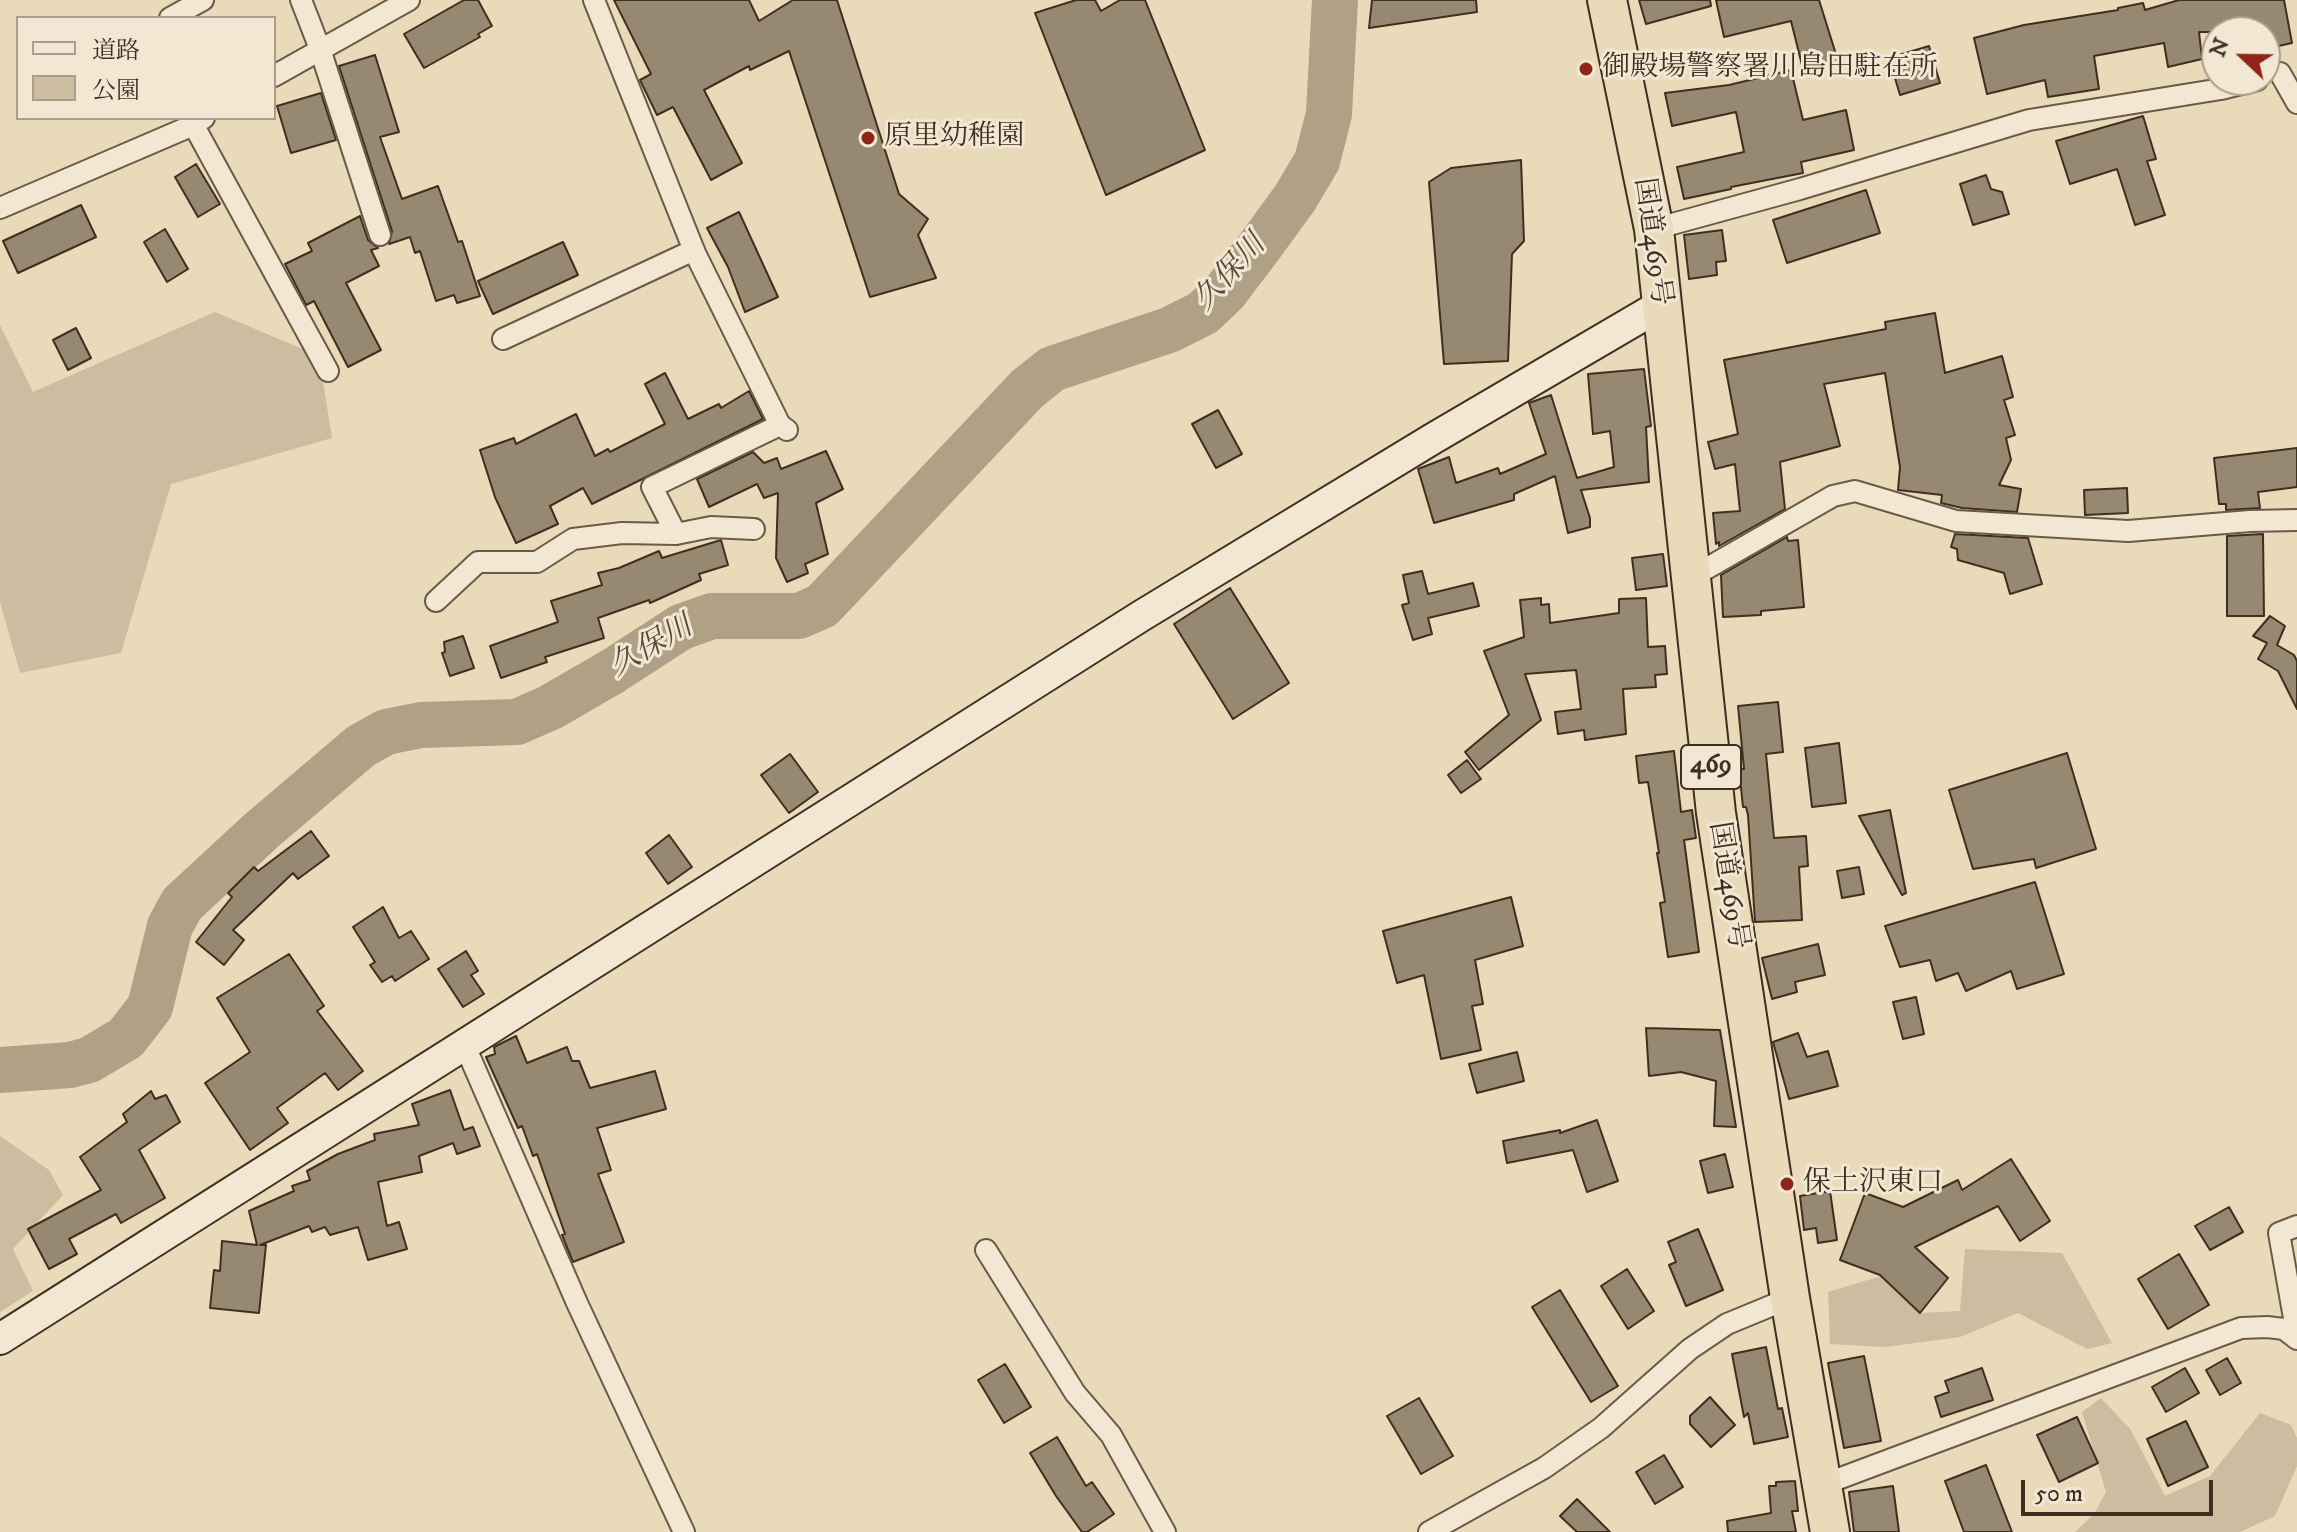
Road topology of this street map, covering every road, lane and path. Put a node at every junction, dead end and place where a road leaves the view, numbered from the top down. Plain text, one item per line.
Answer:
1 (203, 0) edge
2 (301, 0) edge
3 (409, 0) edge
4 (594, 0) edge
5 (1607, 0) edge
6 (174, 16) edge
7 (320, 49) junction
8 (2281, 72) edge
9 (276, 75) edge
10 (2201, 92) edge
11 (2297, 103) edge
12 (198, 121) edge
13 (0, 208) edge
14 (1654, 229) junction
15 (380, 235) dead end
16 (694, 250) junction
17 (1661, 305) junction
18 (503, 339) dead end
19 (328, 371) dead end
20 (2297, 520) edge
21 (754, 529) dead end
22 (676, 534) junction
23 (1690, 578) junction
24 (436, 601) dead end
25 (465, 1046) junction
26 (2297, 1226) edge
27 (986, 1250) dead end
28 (1790, 1298) junction
29 (2297, 1337) edge
30 (0, 1339) edge
31 (1822, 1485) junction
32 (684, 1532) edge
33 (1165, 1532) edge
34 (1429, 1532) edge
35 (1830, 1532) edge

1 - 6 street
2 - 7 street
3 - 7 street
4 - 16 street
5 - 14 highway, 国道469号 / 469
7 - 9 street
7 - 15 street
8 - 11 street
10 - 14 street
12 - 13 street
12 - 19 street
14 - 17 highway, 国道469号 / 469
16 - 18 street
16 - 22 street
17 - 23 highway, 国道469号 / 469
17 - 25 street
20 - 23 street
21 - 22 street
22 - 24 street
23 - 28 highway, 国道469号 / 469
25 - 30 street
25 - 32 street
26 - 29 street
27 - 33 street
28 - 31 highway, 国道469号 / 469
28 - 34 street
29 - 31 street
31 - 35 highway, 国道469号 / 469

